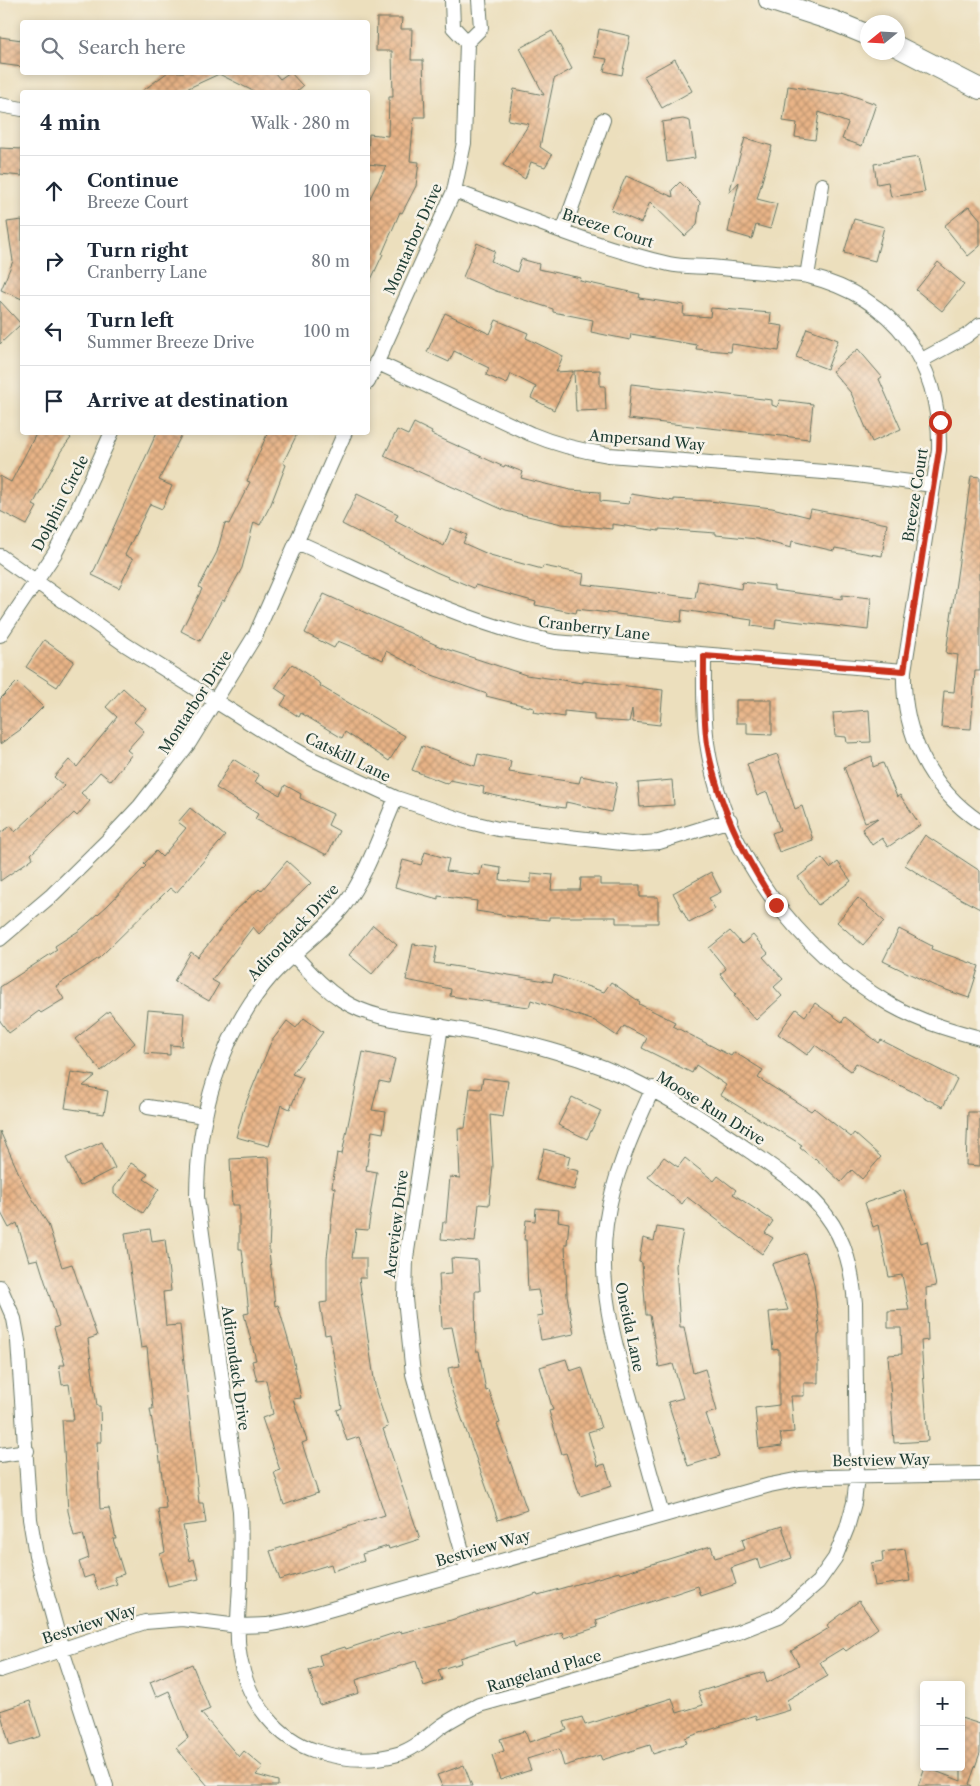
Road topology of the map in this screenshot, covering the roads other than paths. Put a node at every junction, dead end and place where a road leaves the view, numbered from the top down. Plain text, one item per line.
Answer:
1 (452, 0) edge
2 (479, 0) edge
3 (769, 0) edge
4 (860, 31) edge
5 (466, 42) junction
6 (905, 51) edge
7 (980, 89) edge
8 (0, 105) edge
9 (20, 109) edge
10 (603, 120) dead end
11 (822, 185) dead end
12 (454, 191) junction
13 (563, 230) junction
14 (807, 276) junction
15 (980, 325) edge
16 (922, 360) junction
17 (376, 362) junction
18 (370, 377) edge
19 (111, 435) edge
20 (344, 435) edge
21 (933, 485) junction
22 (297, 542) junction
23 (0, 556) edge
24 (36, 582) junction
25 (0, 635) edge
26 (704, 656) junction
27 (904, 671) junction
28 (216, 700) junction
29 (396, 798) junction
30 (730, 820) junction
31 (980, 822) edge
32 (0, 939) edge
33 (292, 953) junction
34 (442, 1026) junction
35 (980, 1038) edge
36 (653, 1088) junction
37 (148, 1107) dead end
38 (204, 1116) junction
39 (0, 1287) edge
40 (27, 1450) junction
41 (0, 1454) edge
42 (980, 1474) edge
43 (857, 1476) junction
44 (662, 1515) junction
45 (467, 1569) junction
46 (238, 1626) junction
47 (62, 1650) junction
48 (0, 1670) edge
49 (106, 1786) edge

1 - 5 street
2 - 5 street
3 - 4 main road
5 - 12 street, Montarbor Drive
6 - 7 main road
8 - 9 street
10 - 13 street
11 - 14 street
12 - 13 street, Breeze Court
12 - 17 street, Montarbor Drive
13 - 14 street, Breeze Court
14 - 16 street, Breeze Court
15 - 16 street
16 - 21 street, Breeze Court
17 - 18 street, Montarbor Drive
17 - 21 street, Ampersand Way
19 - 24 street, Dolphin Circle
20 - 22 street, Montarbor Drive
21 - 27 street, Breeze Court
22 - 26 street, Cranberry Lane
22 - 28 street, Montarbor Drive
23 - 24 street, Catskill Lane
24 - 25 street, Dolphin Circle
24 - 28 street, Catskill Lane
26 - 27 street, Cranberry Lane
26 - 30 street
27 - 31 street, Breeze Court
28 - 29 street, Catskill Lane
28 - 32 street, Montarbor Drive
29 - 30 street, Catskill Lane
29 - 33 street, Adirondack Drive
30 - 35 street
33 - 34 street, Moose Run Drive
33 - 38 street, Adirondack Drive
34 - 36 street, Moose Run Drive
34 - 45 street, Acreview Drive
36 - 43 street, Moose Run Drive
36 - 44 street, Oneida Lane
37 - 38 street
38 - 46 street, Adirondack Drive
39 - 40 street
40 - 41 street
40 - 47 street
42 - 43 street, Bestview Way
43 - 44 street, Bestview Way
43 - 46 street, Rangeland Place
44 - 45 street, Bestview Way
45 - 46 street, Bestview Way
46 - 47 street, Bestview Way
47 - 48 street, Bestview Way
47 - 49 street

